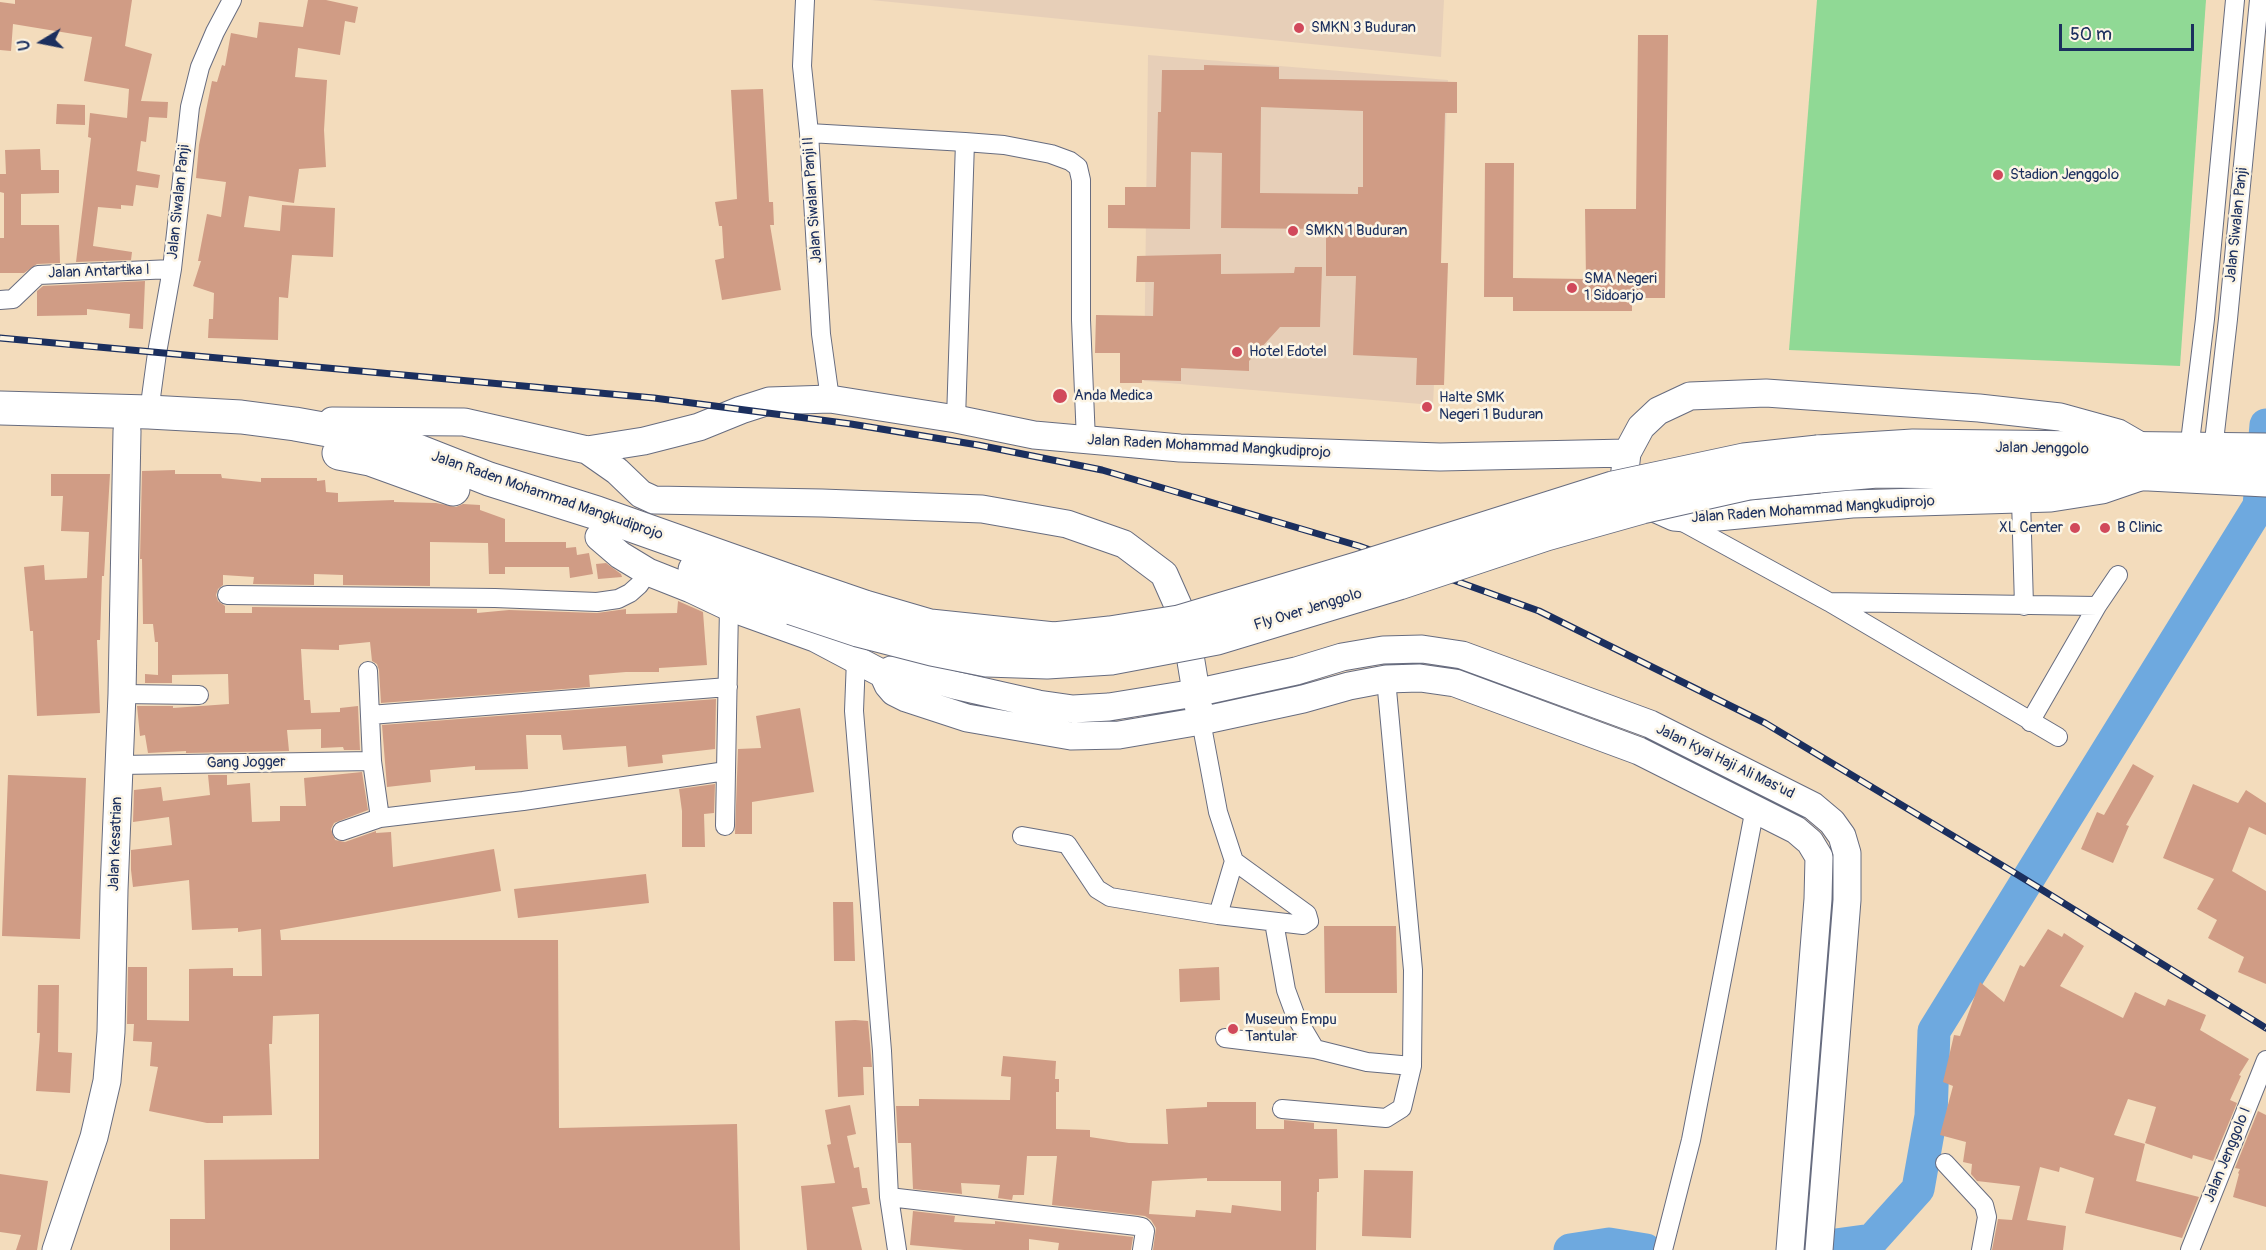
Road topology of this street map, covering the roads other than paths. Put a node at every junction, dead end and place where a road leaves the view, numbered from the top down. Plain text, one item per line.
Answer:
1 (232, 0) edge
2 (805, 0) edge
3 (2235, 0) edge
4 (2259, 0) edge
5 (2230, 54) junction
6 (2254, 58) junction
7 (809, 133) junction
8 (965, 142) junction
9 (172, 269) junction
10 (0, 300) edge
11 (830, 399) junction
12 (0, 408) edge
13 (956, 419) junction
14 (138, 421) junction
15 (295, 424) junction
16 (0, 428) edge
17 (1086, 441) junction
18 (587, 450) junction
19 (1627, 453) junction
20 (2237, 460) edge
21 (2149, 462) junction
22 (1819, 464) joint
23 (2020, 499) junction
24 (1674, 517) junction
25 (599, 537) junction
26 (648, 572) junction
27 (2118, 575) dead end
28 (227, 595) dead end
29 (794, 595) junction
30 (1829, 602) junction
31 (2024, 606) junction
32 (2097, 606) junction
33 (729, 607) junction
34 (856, 659) junction
35 (368, 671) dead end
36 (883, 674) junction
37 (1386, 679) junction
38 (728, 687) junction
39 (1195, 693) junction
40 (122, 694) junction
41 (199, 695) dead end
42 (370, 716) junction
43 (1202, 721) junction
44 (2030, 722) junction
45 (2058, 738) dead end
46 (372, 761) junction
47 (120, 765) junction
48 (726, 771) junction
49 (1755, 808) junction
50 (380, 818) junction
51 (725, 826) dead end
52 (342, 831) dead end
53 (1022, 836) dead end
54 (1234, 861) junction
55 (1218, 915) junction
56 (1274, 922) junction
57 (1225, 1038) dead end
58 (1316, 1049) junction
59 (2266, 1060) edge
60 (1412, 1066) junction
61 (1282, 1109) dead end
62 (1946, 1163) dead end
63 (889, 1197) junction
64 (1791, 1243) edge
65 (1820, 1244) edge
66 (1664, 1245) edge
67 (56, 1250) edge
68 (897, 1250) edge
69 (1142, 1250) edge
70 (1982, 1250) edge
71 (2190, 1250) edge

1 - 9 street, Jalan Siwalan Panji
2 - 7 street, Jalan Siwalan Panji II
3 - 5 street, Jalan Siwalan Panji
4 - 6 street, Jalan Siwalan Panji
5 - 6 street
5 - 20 street, Jalan Siwalan Panji
6 - 20 street, Jalan Siwalan Panji
7 - 8 street
7 - 11 street, Jalan Siwalan Panji II
8 - 13 street
8 - 17 street
9 - 10 street, Jalan Antartika I
9 - 14 street, Jalan Siwalan Panji
11 - 13 street, Jalan Raden Mohammad Mangkudiprojo
11 - 18 street, Jalan Raden Mohammad Mangkudiprojo
12 - 14 highway, Jalan Raden Mohammad Mangkudiprojo
13 - 17 street, Jalan Raden Mohammad Mangkudiprojo
14 - 15 highway, Jalan Raden Mohammad Mangkudiprojo
14 - 16 highway, Jalan Raden Mohammad Mangkudiprojo
14 - 25 highway, Jalan Raden Mohammad Mangkudiprojo
14 - 40 street, Jalan Kesatrian
15 - 18 street, Jalan Raden Mohammad Mangkudiprojo
15 - 29 highway, Jalan Raden Mohammad Mangkudiprojo
17 - 19 street, Jalan Raden Mohammad Mangkudiprojo
18 - 39 street, Jalan Raden Mohammad Mangkudiprojo
19 - 21 street, Jalan Raden Mohammad Mangkudiprojo
19 - 24 street, Jalan Raden Mohammad Mangkudiprojo
20 - 21 highway, Jalan Jenggolo
20 - 21 highway, Jalan Jenggolo
21 - 22 highway, Jalan Jenggolo
21 - 23 street, Jalan Raden Mohammad Mangkudiprojo
22 - 29 highway, Fly Over Jenggolo, bridge
23 - 24 street, Jalan Raden Mohammad Mangkudiprojo
23 - 31 street
24 - 30 street
25 - 26 street, Jalan Raden Mohammad Mangkudiprojo
25 - 29 highway, Jalan Raden Mohammad Mangkudiprojo
26 - 28 street
26 - 33 street, Jalan Raden Mohammad Mangkudiprojo
27 - 32 street
30 - 31 street
30 - 44 street
31 - 32 street
32 - 44 street
33 - 34 street, Jalan Raden Mohammad Mangkudiprojo
33 - 38 street
34 - 36 street, Jalan Raden Mohammad Mangkudiprojo
34 - 63 street
35 - 42 street
36 - 39 street
36 - 43 street, Jalan Raden Mohammad Mangkudiprojo
37 - 43 street, Jalan Kyai Haji Ali Mas'ud
37 - 49 street, Jalan Kyai Haji Ali Mas'ud
37 - 60 street
38 - 42 street
38 - 48 street
39 - 43 street, Jalan Raden Mohammad Mangkudiprojo
39 - 65 street, Jalan Kyai Haji Ali Mas'ud
40 - 41 street
40 - 47 street, Jalan Kesatrian
42 - 46 street
43 - 54 street
44 - 45 street
46 - 47 street, Gang Jogger
46 - 50 street
47 - 67 street, Jalan Kesatrian
48 - 50 street
48 - 51 street
49 - 64 street, Jalan Kyai Haji Ali Mas'ud
49 - 66 street
50 - 52 street
53 - 55 street
54 - 55 street
54 - 56 street
55 - 56 street
56 - 58 street
57 - 58 street
58 - 60 street
59 - 71 street, Jalan Jenggolo I
60 - 61 street
62 - 70 street
63 - 68 street
63 - 69 street

